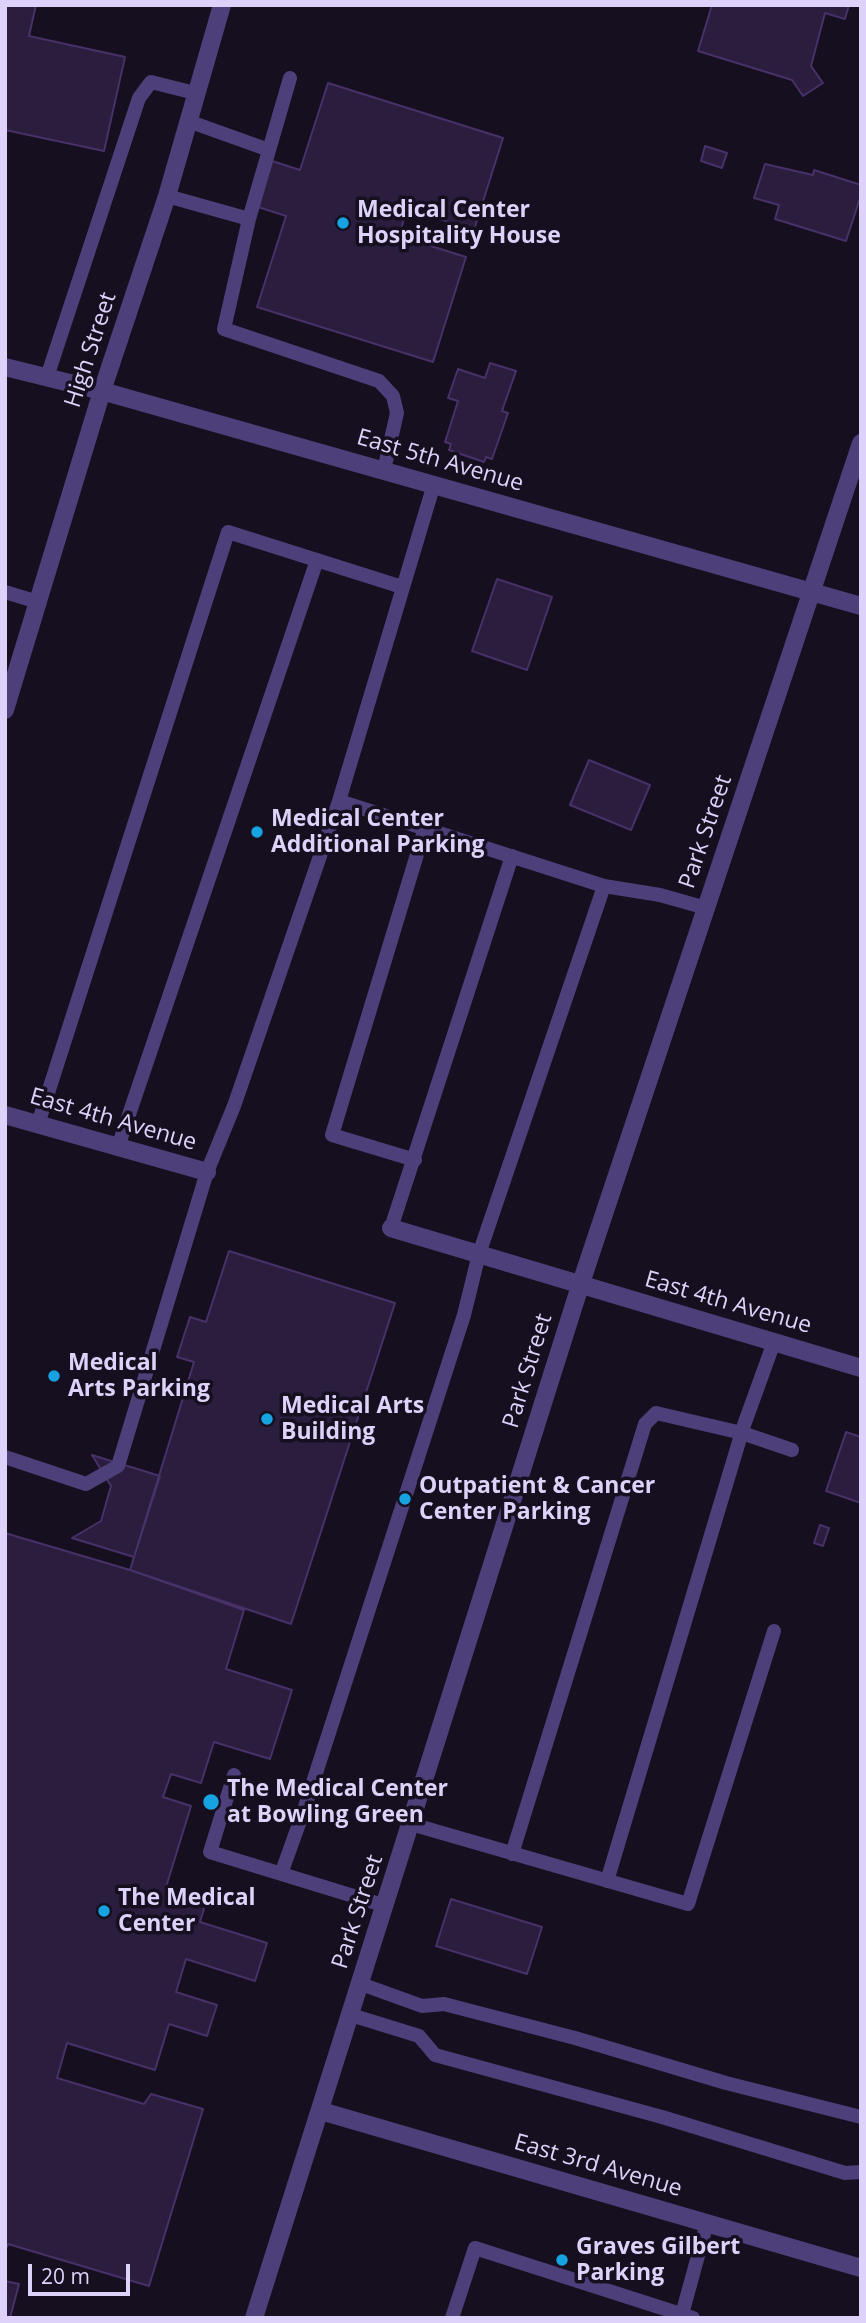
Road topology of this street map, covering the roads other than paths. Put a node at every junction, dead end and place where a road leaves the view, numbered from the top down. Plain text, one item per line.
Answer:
1 (222, 5) edge
2 (290, 78) dead end
3 (195, 93) junction
4 (188, 121) junction
5 (270, 150) junction
6 (167, 196) junction
7 (249, 219) junction
8 (5, 367) edge
9 (47, 377) junction
10 (103, 391) junction
11 (861, 443) edge
12 (384, 470) junction
13 (434, 484) junction
14 (317, 560) junction
15 (402, 587) junction
16 (5, 592) edge
17 (814, 592) junction
18 (38, 602) junction
19 (861, 606) edge
20 (5, 710) edge
21 (339, 801) junction
22 (425, 828) junction
23 (512, 856) junction
24 (604, 886) junction
25 (706, 908) junction
26 (5, 1115) edge
27 (38, 1124) junction
28 (118, 1147) junction
29 (415, 1160) junction
30 (207, 1172) junction
31 (391, 1227) joint
32 (479, 1254) junction
33 (580, 1286) junction
34 (774, 1342) junction
35 (861, 1368) edge
36 (742, 1433) junction
37 (792, 1450) dead end
38 (5, 1457) edge
39 (774, 1631) dead end
40 (234, 1775) dead end
41 (411, 1824) junction
42 (512, 1854) junction
43 (281, 1874) junction
44 (607, 1881) junction
45 (386, 1906) junction
46 (361, 1984) junction
47 (351, 2015) junction
48 (321, 2111) junction
49 (861, 2117) edge
50 (861, 2172) edge
51 (707, 2223) junction
52 (861, 2268) edge
53 (685, 2316) edge
54 (254, 2318) edge
55 (452, 2318) edge

1 - 3 street, High Street
2 - 5 lane
3 - 4 street, High Street
3 - 9 lane
4 - 5 lane
4 - 6 street, High Street
5 - 7 lane
6 - 7 lane
6 - 10 street, High Street
7 - 12 lane
8 - 9 street, East 5th Avenue
9 - 10 street, East 5th Avenue
10 - 12 street, East 5th Avenue
10 - 18 street, High Street
11 - 17 street, Park Street
12 - 13 street, East 5th Avenue
13 - 15 lane
13 - 17 street, East 5th Avenue
14 - 15 lane
14 - 27 lane
14 - 28 lane
15 - 21 lane
16 - 18 lane
17 - 19 street, East 5th Avenue
17 - 25 street, Park Street
18 - 20 street, High Street
21 - 22 lane
21 - 30 lane
22 - 23 lane
22 - 29 lane
23 - 24 lane
23 - 29 lane
24 - 25 lane
24 - 32 lane
25 - 33 street, Park Street
26 - 27 street, East 4th Avenue
27 - 28 street, East 4th Avenue
28 - 30 street, East 4th Avenue
29 - 31 lane
30 - 38 lane
31 - 32 street, East 4th Avenue
32 - 33 street, East 4th Avenue
32 - 43 lane
33 - 34 street, East 4th Avenue
33 - 41 street, Park Street
34 - 35 street, East 4th Avenue
34 - 36 lane
36 - 37 lane
36 - 42 lane
36 - 44 lane
39 - 44 lane
40 - 43 lane
41 - 42 lane
41 - 45 street, Park Street
42 - 44 lane
43 - 45 lane
45 - 46 street, Park Street
46 - 47 street, Park Street
46 - 49 lane
47 - 48 street, Park Street
47 - 50 lane
48 - 51 street, East 3rd Avenue
48 - 54 street, Park Street
51 - 52 street, East 3rd Avenue
51 - 53 lane
53 - 55 lane

